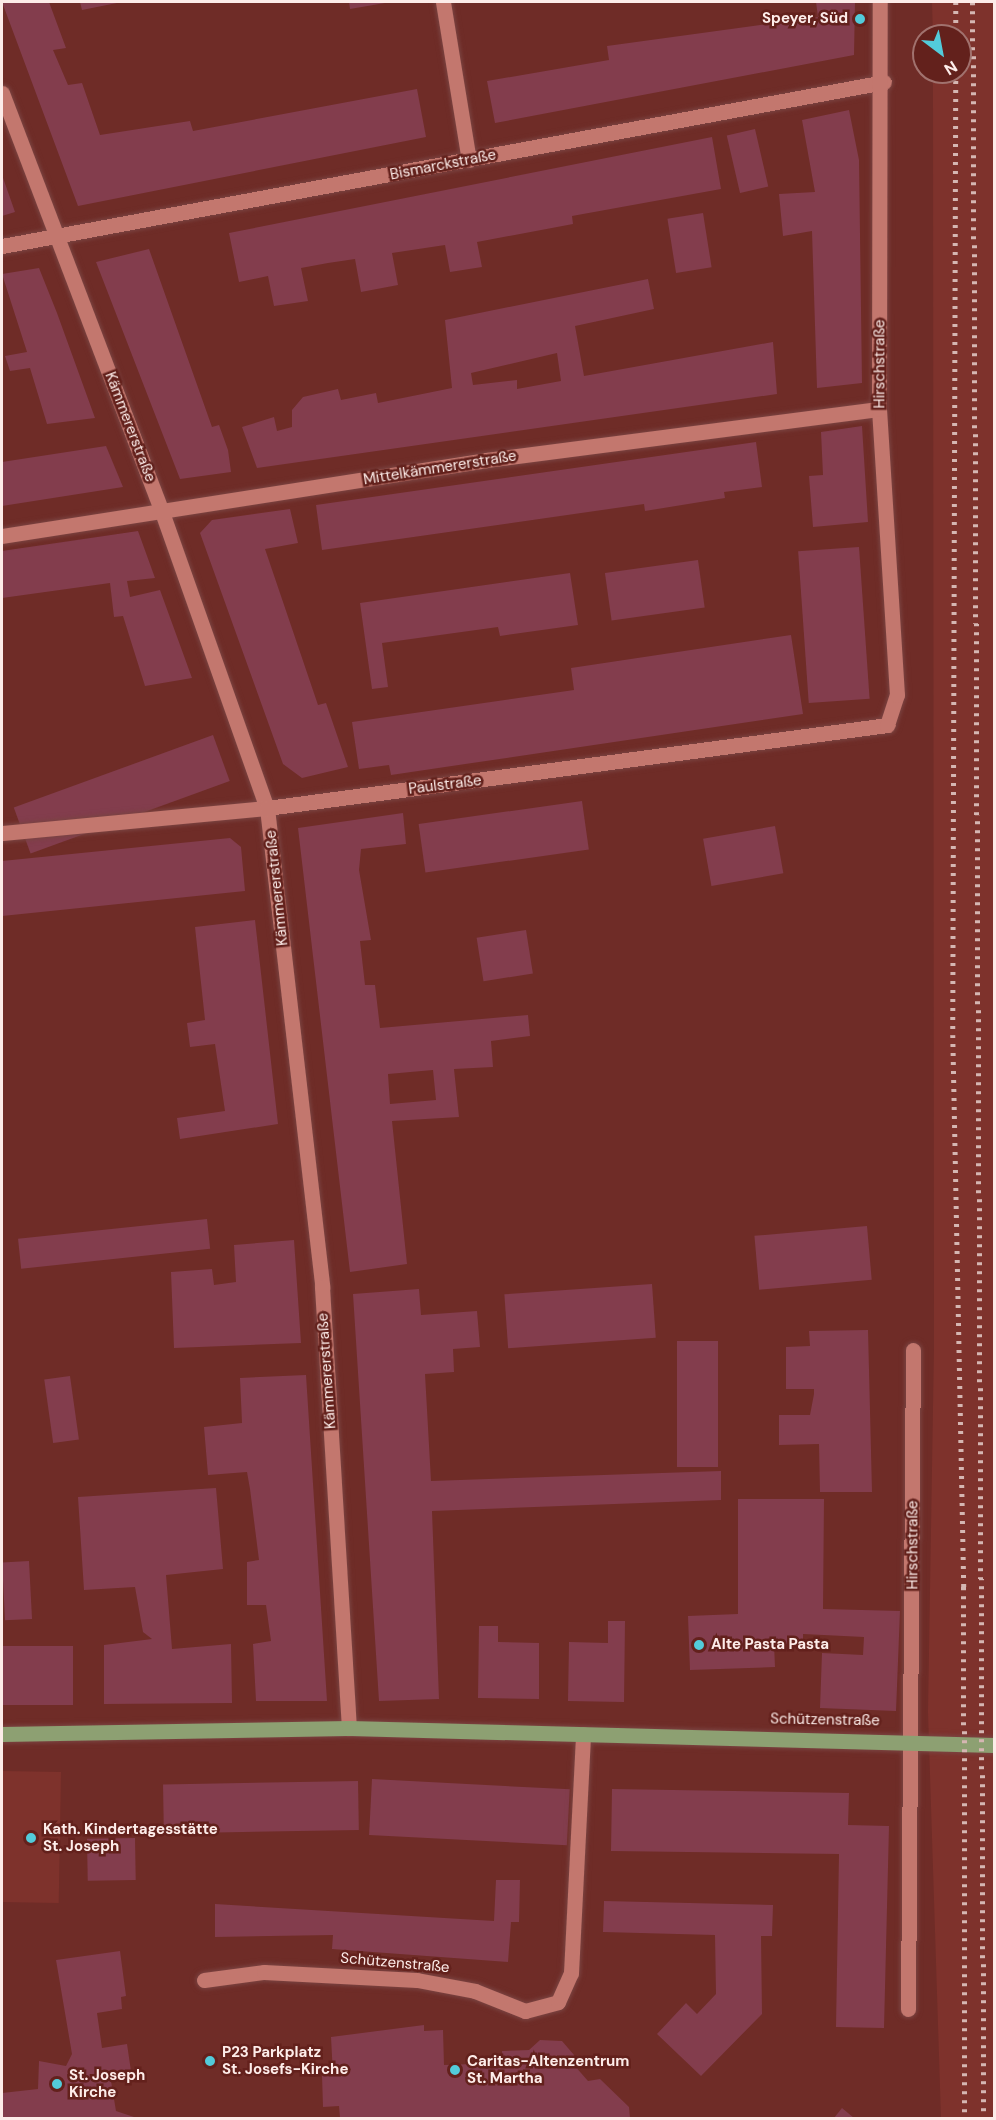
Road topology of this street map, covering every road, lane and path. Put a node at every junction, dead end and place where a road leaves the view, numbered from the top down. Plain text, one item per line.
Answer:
1 (443, 2) edge
2 (880, 2) edge
3 (884, 82) junction
4 (2, 93) edge
5 (469, 160) junction
6 (57, 238) junction
7 (2, 246) edge
8 (879, 409) junction
9 (162, 512) junction
10 (2, 536) edge
11 (886, 724) joint
12 (267, 808) junction
13 (2, 833) edge
14 (913, 1350) dead end
15 (349, 1728) junction
16 (2, 1734) edge
17 (584, 1734) junction
18 (912, 1739) junction
19 (994, 1745) edge
20 (204, 1980) dead end
21 (908, 2008) dead end

1 - 5 street
2 - 3 street, Hirschstraße
3 - 5 street, Bismarckstraße
3 - 8 street, Hirschstraße
4 - 6 street, Kämmererstraße
5 - 6 street, Bismarckstraße
6 - 7 street, Bismarckstraße
6 - 9 street, Kämmererstraße
8 - 9 street, Mittelkämmererstraße
8 - 11 street, Hirschstraße
9 - 10 street, Mittelkämmererstraße
9 - 12 street, Kämmererstraße
11 - 12 street, Paulstraße
12 - 13 street, Paulstraße
12 - 15 street, Kämmererstraße
14 - 18 street, Hirschstraße
15 - 16 main road, Schützenstraße
15 - 17 main road, Schützenstraße
17 - 18 main road, Schützenstraße
17 - 20 street, Schützenstraße
18 - 19 main road, Schützenstraße
18 - 21 street, Hirschstraße

